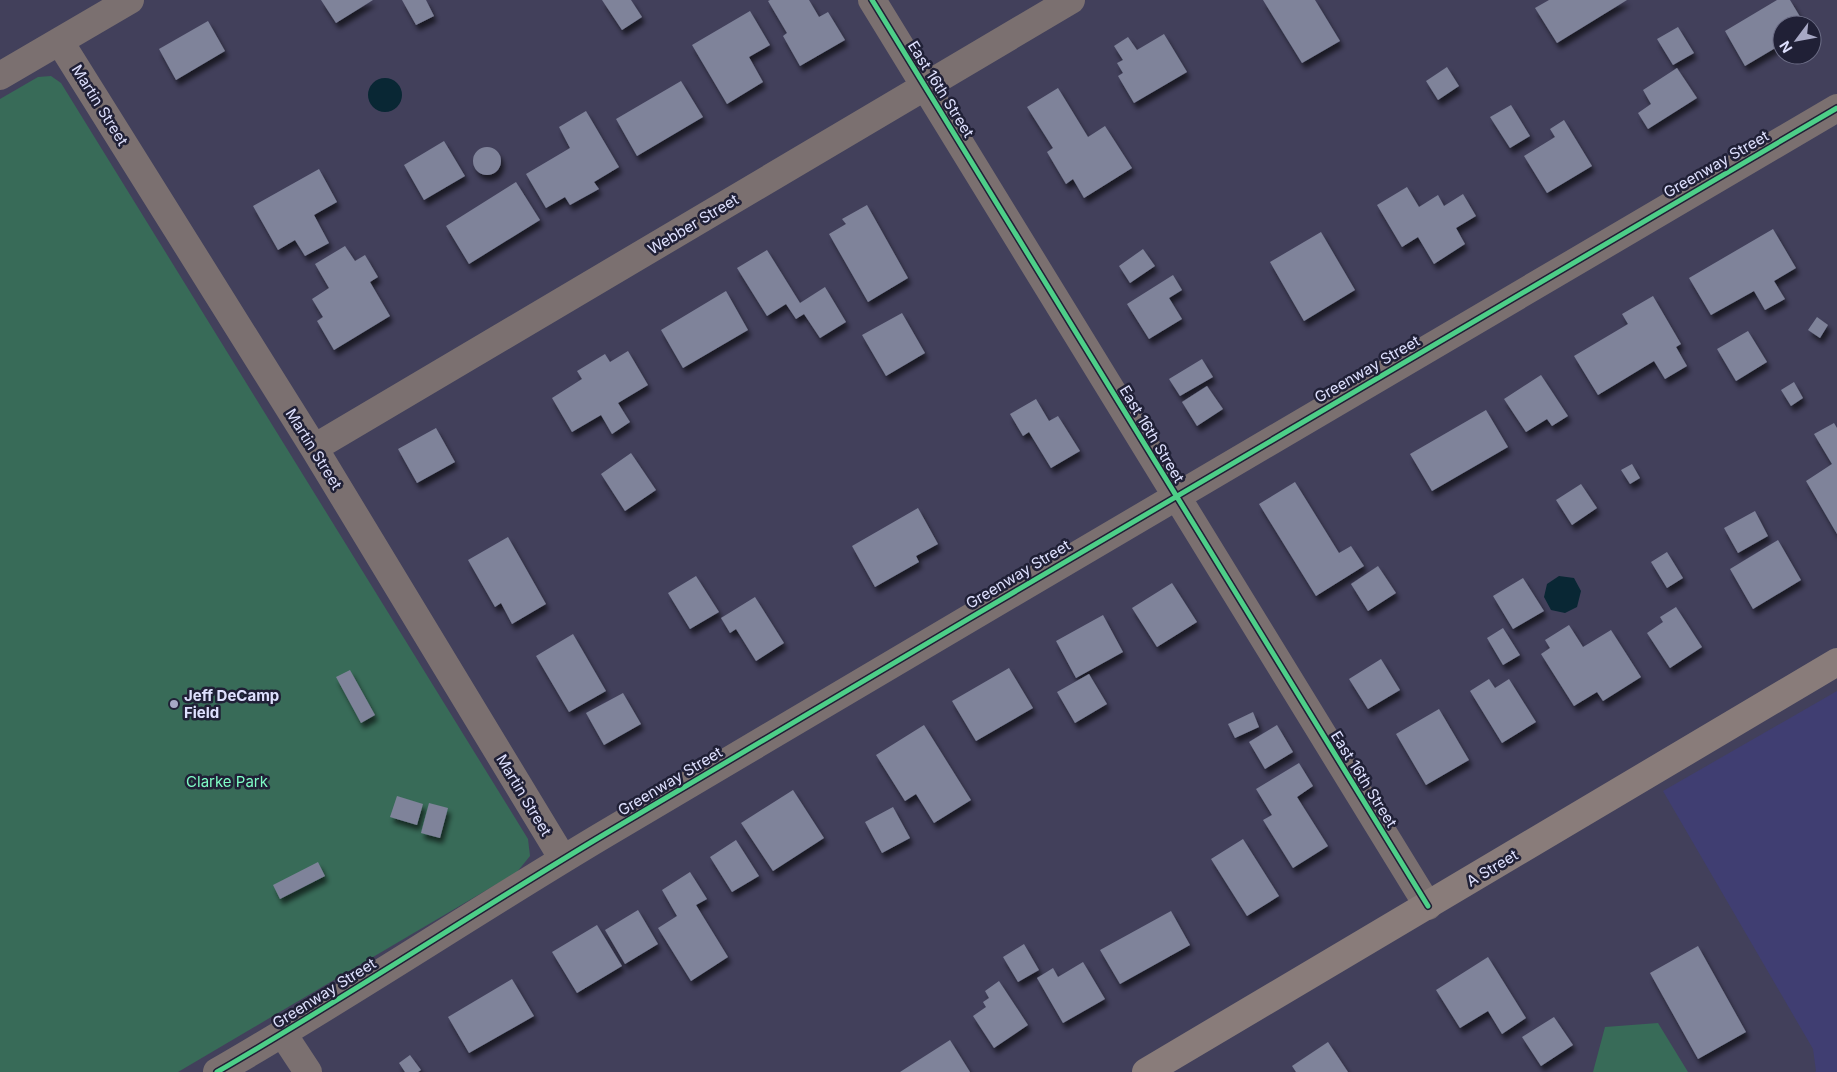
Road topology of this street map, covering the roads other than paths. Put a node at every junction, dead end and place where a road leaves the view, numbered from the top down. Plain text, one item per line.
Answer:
1 (130, 0) edge
2 (872, 0) edge
3 (1071, 0) edge
4 (60, 42) junction
5 (0, 76) edge
6 (924, 86) junction
7 (1837, 108) edge
8 (314, 448) junction
9 (1175, 495) junction
10 (1837, 662) edge
11 (563, 859) junction
12 (1428, 906) junction
13 (283, 1034) junction
14 (217, 1072) edge
15 (308, 1072) edge
16 (1146, 1072) edge

1 - 4 street
2 - 6 street, East 16th Street
3 - 6 street, Webber Street
4 - 5 street
4 - 8 street, Martin Street
6 - 8 street, Webber Street
6 - 9 street, East 16th Street
7 - 9 street, Greenway Street
8 - 11 street, Martin Street
9 - 11 street, Greenway Street
9 - 12 street, East 16th Street
10 - 12 street, A Street
11 - 13 street, Greenway Street
12 - 16 street, A Street
13 - 14 street, Greenway Street
13 - 15 street

